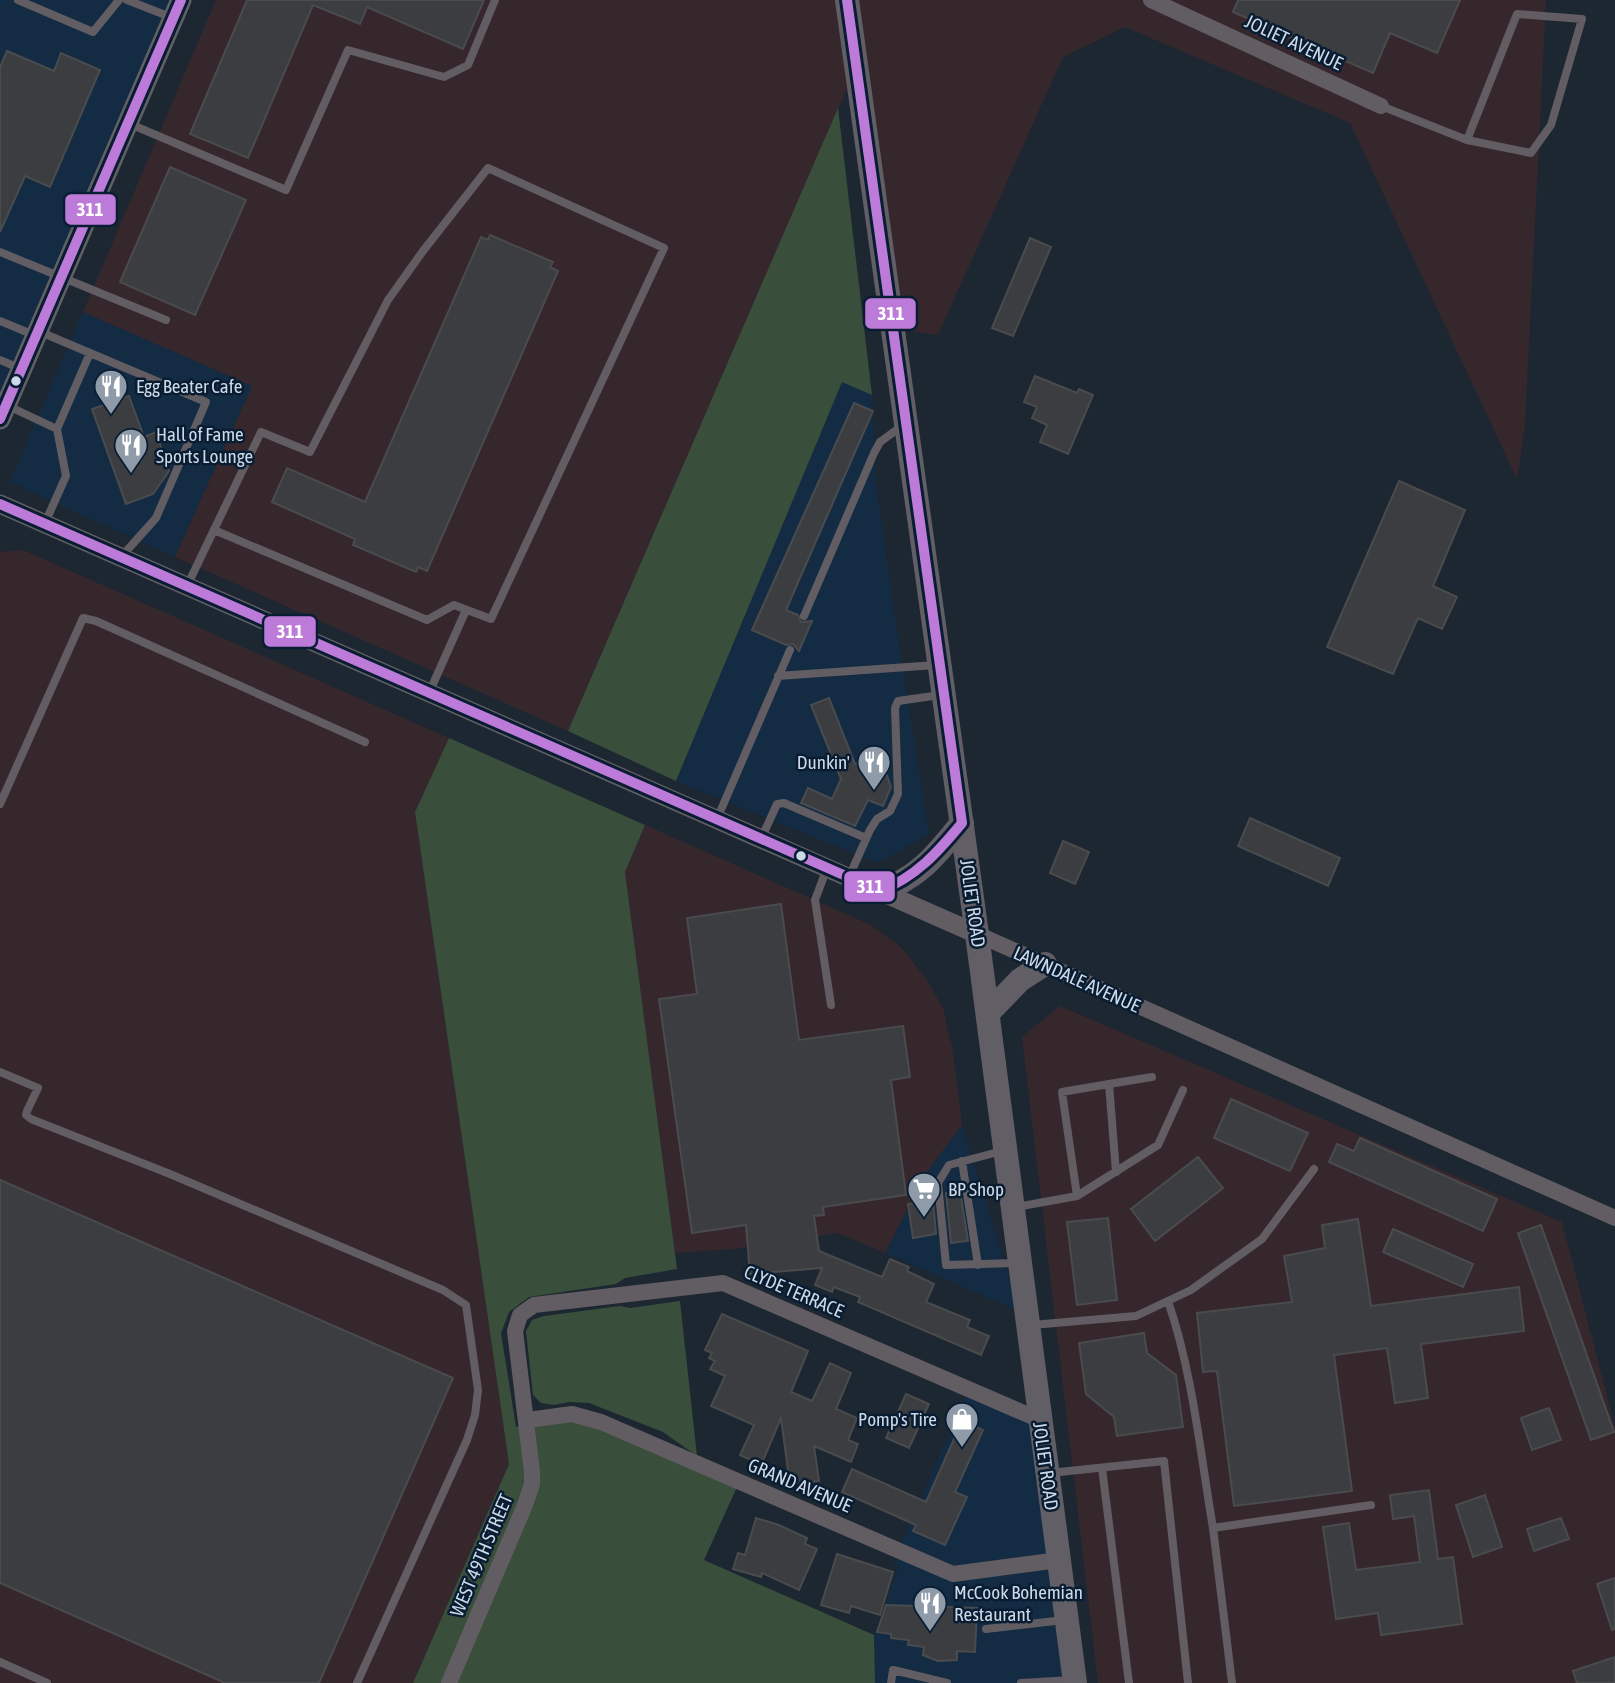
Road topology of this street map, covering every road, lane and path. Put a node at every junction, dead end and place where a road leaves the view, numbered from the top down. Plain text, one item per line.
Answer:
1 (18, 0) edge
2 (119, 0) edge
3 (127, 0) edge
4 (495, 0) edge
5 (847, 0) edge
6 (1151, 0) edge
7 (177, 9) edge
8 (1381, 106) joint
9 (128, 123) junction
10 (1466, 140) junction
11 (0, 252) edge
12 (61, 277) junction
13 (166, 320) dead end
14 (0, 321) edge
15 (37, 333) junction
16 (90, 353) junction
17 (0, 360) edge
18 (22, 370) junction
19 (3, 412) edge
20 (906, 422) junction
21 (57, 429) junction
22 (0, 504) edge
23 (45, 523) junction
24 (214, 530) junction
25 (121, 557) junction
26 (187, 586) junction
27 (466, 610) junction
28 (804, 617) dead end
29 (790, 650) dead end
30 (940, 665) junction
31 (778, 676) junction
32 (429, 692) junction
33 (944, 694) junction
34 (365, 741) dead end
35 (0, 804) edge
36 (717, 819) junction
37 (962, 823) junction
38 (866, 838) junction
39 (761, 839) junction
40 (827, 867) junction
41 (849, 877) junction
42 (880, 891) junction
43 (977, 934) junction
44 (1045, 964) junction
45 (831, 1005) dead end
46 (988, 1013) junction
47 (0, 1072) edge
48 (1152, 1077) dead end
49 (1109, 1084) junction
50 (1182, 1090) dead end
51 (1005, 1151) junction
52 (962, 1161) junction
53 (1314, 1169) dead end
54 (1116, 1172) junction
55 (1077, 1196) junction
56 (1013, 1208) junction
57 (1615, 1218) edge
58 (1020, 1262) junction
59 (978, 1265) junction
60 (1168, 1301) junction
61 (520, 1315) joint
62 (1028, 1325) junction
63 (528, 1420) junction
64 (1040, 1420) junction
65 (1102, 1468) junction
66 (1047, 1473) junction
67 (1371, 1505) dead end
68 (1213, 1528) junction
69 (1059, 1560) junction
70 (1067, 1619) junction
71 (986, 1629) dead end
72 (0, 1662) edge
73 (1075, 1681) edge
74 (47, 1683) edge
75 (357, 1683) edge
76 (449, 1683) edge
77 (891, 1683) edge
78 (947, 1683) edge
79 (1021, 1683) edge
80 (1129, 1683) edge
81 (1188, 1683) edge
82 (1232, 1683) edge

1 - 2 lane
3 - 7 lane
4 - 9 lane
5 - 20 main road, JOLIET ROAD
6 - 8 street, JOLIET AVENUE
7 - 9 main road
8 - 10 lane
9 - 12 main road
10 - 10 lane
11 - 12 lane
12 - 13 lane
12 - 15 main road
14 - 15 lane
15 - 16 lane
15 - 18 main road
16 - 21 lane
16 - 25 lane
17 - 18 lane
18 - 19 main road
19 - 21 lane
20 - 28 lane
20 - 30 main road, JOLIET ROAD
21 - 23 lane
22 - 23 street, LAWNDALE AVENUE
23 - 25 street, LAWNDALE AVENUE
24 - 26 lane
24 - 27 lane
24 - 27 lane
25 - 26 street, LAWNDALE AVENUE
26 - 32 street, LAWNDALE AVENUE
27 - 32 lane
29 - 31 lane
30 - 31 lane
30 - 33 main road, JOLIET ROAD
31 - 36 lane
32 - 36 street, LAWNDALE AVENUE
33 - 37 main road, JOLIET ROAD
33 - 38 lane
34 - 35 lane
36 - 39 street, LAWNDALE AVENUE
37 - 42 main road
37 - 43 main road, JOLIET ROAD
38 - 39 lane
38 - 41 lane
39 - 40 street, LAWNDALE AVENUE
40 - 41 street, LAWNDALE AVENUE
40 - 45 lane
41 - 42 street, LAWNDALE AVENUE
42 - 43 street, LAWNDALE AVENUE
43 - 44 street, LAWNDALE AVENUE
43 - 46 main road, JOLIET ROAD
44 - 46 main road
44 - 57 street, LAWNDALE AVENUE
46 - 51 main road, JOLIET ROAD
47 - 75 lane
48 - 49 lane
49 - 54 lane
49 - 55 lane
50 - 54 lane
51 - 52 lane
51 - 56 main road, JOLIET ROAD
52 - 59 lane
52 - 59 lane
53 - 60 lane
54 - 55 lane
55 - 56 lane
56 - 58 main road, JOLIET ROAD
58 - 59 lane
58 - 62 main road, JOLIET ROAD
60 - 62 lane
60 - 68 lane
61 - 63 street, WEST 49TH STREET
61 - 64 street, CLYDE TERRACE
62 - 64 main road, JOLIET ROAD
63 - 69 street, GRAND AVENUE
63 - 76 street, WEST 49TH STREET
64 - 66 main road, JOLIET ROAD
65 - 66 lane
65 - 80 lane
65 - 81 lane
66 - 69 main road, JOLIET ROAD
67 - 68 lane
68 - 82 lane
69 - 70 main road, JOLIET ROAD
70 - 71 lane
70 - 73 main road, JOLIET ROAD
72 - 74 lane
73 - 79 lane
77 - 78 lane

